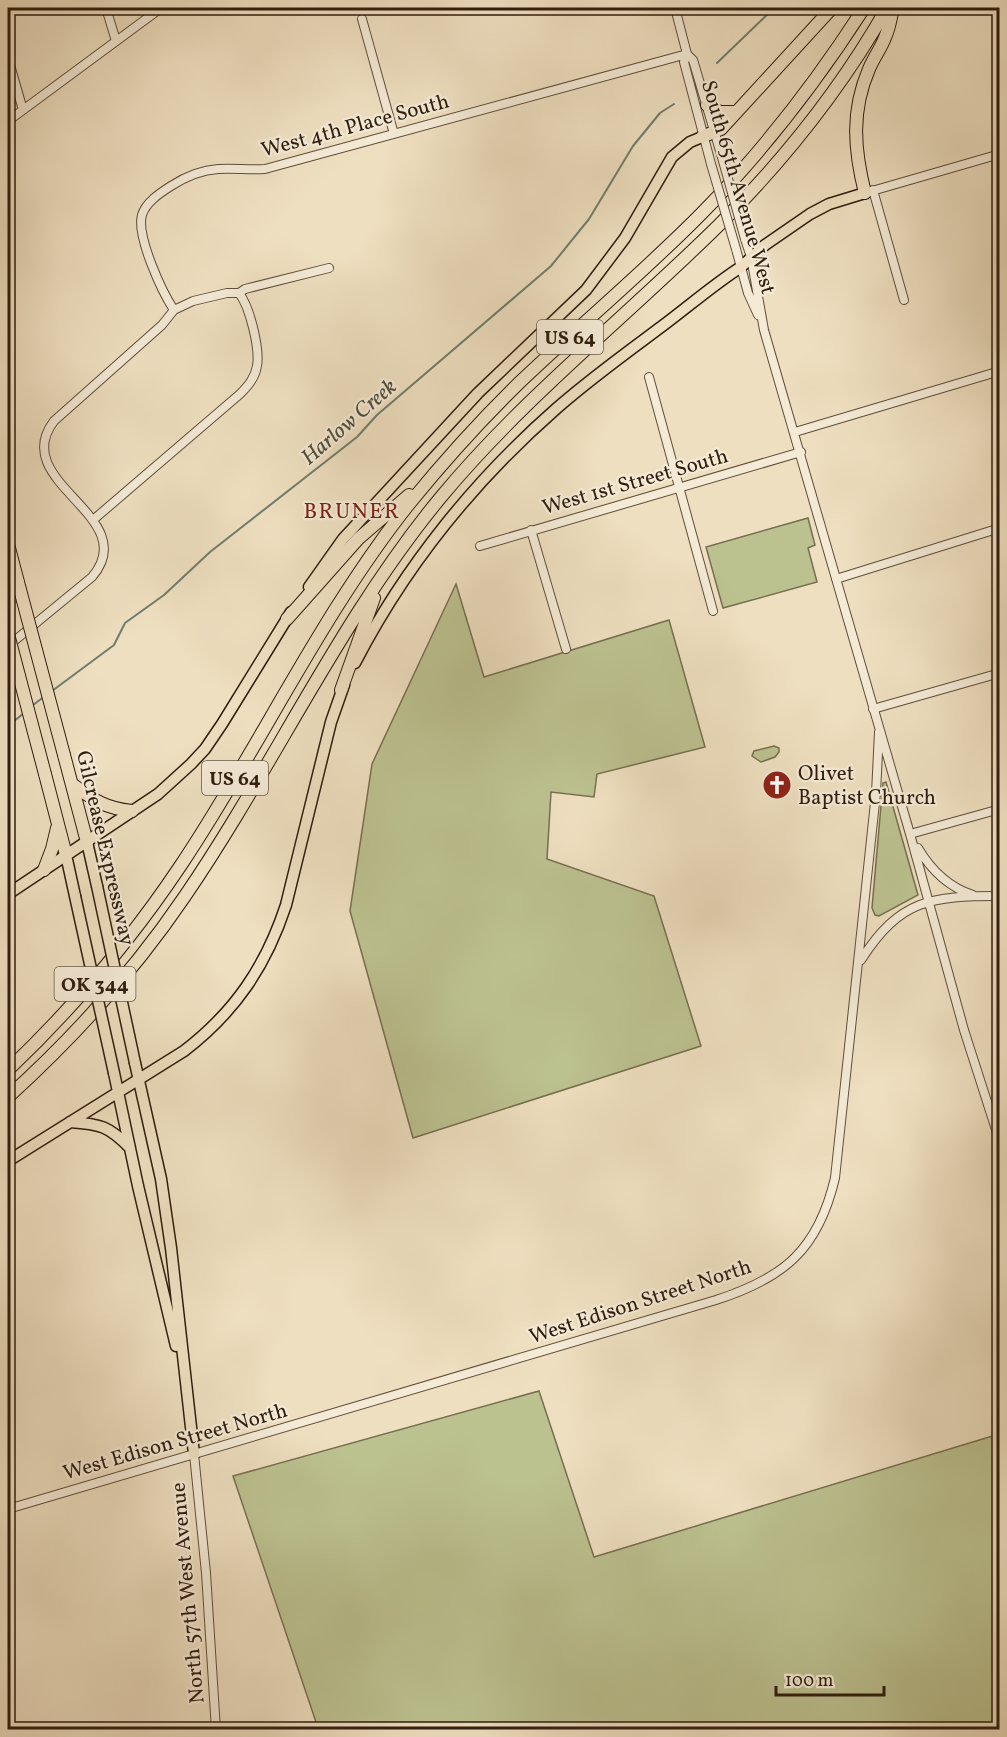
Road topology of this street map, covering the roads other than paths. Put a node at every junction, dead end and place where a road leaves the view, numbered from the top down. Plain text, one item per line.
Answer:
1 (106, 8) edge
2 (161, 8) edge
3 (675, 8) edge
4 (832, 8) edge
5 (864, 8) edge
6 (887, 8) edge
7 (893, 8) edge
8 (362, 19) dead end
9 (116, 41) junction
10 (687, 54) junction
11 (8, 58) edge
12 (707, 105) junction
13 (23, 110) junction
14 (736, 111) junction
15 (8, 121) edge
16 (715, 132) junction
17 (394, 134) junction
18 (702, 137) junction
19 (999, 154) edge
20 (869, 192) junction
21 (751, 257) junction
22 (741, 267) junction
23 (329, 268) dead end
24 (239, 293) junction
25 (904, 300) dead end
26 (174, 310) junction
27 (764, 330) junction
28 (999, 371) edge
29 (650, 377) dead end
30 (795, 432) junction
31 (801, 452) junction
32 (439, 469) junction
33 (680, 486) junction
34 (93, 520) junction
35 (999, 528) edge
36 (531, 530) junction
37 (8, 544) edge
38 (480, 546) dead end
39 (380, 579) junction
40 (836, 579) junction
41 (713, 611) dead end
42 (286, 619) junction
43 (8, 634) edge
44 (8, 646) edge
45 (566, 649) dead end
46 (999, 673) edge
47 (341, 690) junction
48 (873, 709) junction
49 (879, 732) junction
50 (72, 784) junction
51 (999, 809) edge
52 (132, 811) junction
53 (58, 824) junction
54 (910, 834) junction
55 (87, 842) junction
56 (66, 855) junction
57 (44, 870) junction
58 (8, 894) edge
59 (976, 896) junction
60 (999, 896) edge
61 (929, 901) junction
62 (859, 963) junction
63 (8, 1070) edge
64 (139, 1080) junction
65 (118, 1092) junction
66 (8, 1097) edge
67 (70, 1122) junction
68 (999, 1142) edge
69 (130, 1148) junction
70 (8, 1161) edge
71 (184, 1379) junction
72 (194, 1454) junction
73 (8, 1509) edge
74 (216, 1730) edge

1 - 9 street
2 - 9 street
3 - 10 street, South 65th Avenue West
4 - 14 highway
5 - 32 highway, US 64
6 - 39 highway, US 64
7 - 20 highway
8 - 17 street
9 - 13 street
10 - 12 street, South 65th Avenue West
10 - 17 street, West 4th Place South
10 - 18 street, South 65th Avenue West
11 - 13 street
12 - 14 highway
12 - 16 street, South 65th Avenue West
13 - 15 street
14 - 16 highway
16 - 18 highway
16 - 21 street, South 65th Avenue West, bridge
17 - 26 street, West 4th Place South
18 - 22 street, South 65th Avenue West, bridge
18 - 42 main road
19 - 20 street
20 - 21 main road
20 - 25 street
21 - 22 main road
21 - 27 street, South 65th Avenue West
22 - 27 street, South 65th Avenue West
22 - 47 main road
23 - 24 street
24 - 26 street
24 - 34 street
26 - 34 street
27 - 30 street, South 65th Avenue West
28 - 30 street
29 - 33 street
30 - 31 street, South 65th Avenue West
31 - 33 street, West 1st Street South
31 - 40 street, South 65th Avenue West
32 - 42 highway
32 - 63 highway, US 64
33 - 36 street, West 1st Street South
33 - 41 street
34 - 44 street
35 - 40 street
36 - 38 street, West 1st Street South
36 - 45 street
37 - 50 highway, Gilcrease Expressway / OK 344, bridge
39 - 47 highway
39 - 66 highway, US 64
40 - 48 street, South 65th Avenue West
42 - 52 main road
43 - 53 highway, Gilcrease Expressway / OK 344, bridge
46 - 48 street
47 - 64 main road
48 - 49 street, South 65th Avenue West
49 - 54 street, South 65th Avenue West
49 - 62 street, West Edison Street North
50 - 52 highway
50 - 55 highway, Gilcrease Expressway / OK 344
51 - 54 street
52 - 55 main road
53 - 56 highway, Gilcrease Expressway / OK 344
53 - 57 highway
54 - 59 street
54 - 61 street
55 - 56 main road
55 - 64 main road, Gilcrease Expressway / OK 344, bridge
56 - 57 main road
56 - 65 main road, Gilcrease Expressway / OK 344, bridge
57 - 58 main road
59 - 60 street
59 - 61 street
61 - 62 street
61 - 68 street
62 - 72 street, West Edison Street North
64 - 65 main road
64 - 71 main road, Gilcrease Expressway
65 - 67 main road
65 - 69 main road, Gilcrease Expressway
67 - 69 main road
67 - 70 main road
69 - 71 main road, Gilcrease Expressway
71 - 72 main road, Gilcrease Expressway
72 - 73 street, West Edison Street North
72 - 74 street, North 57th West Avenue

